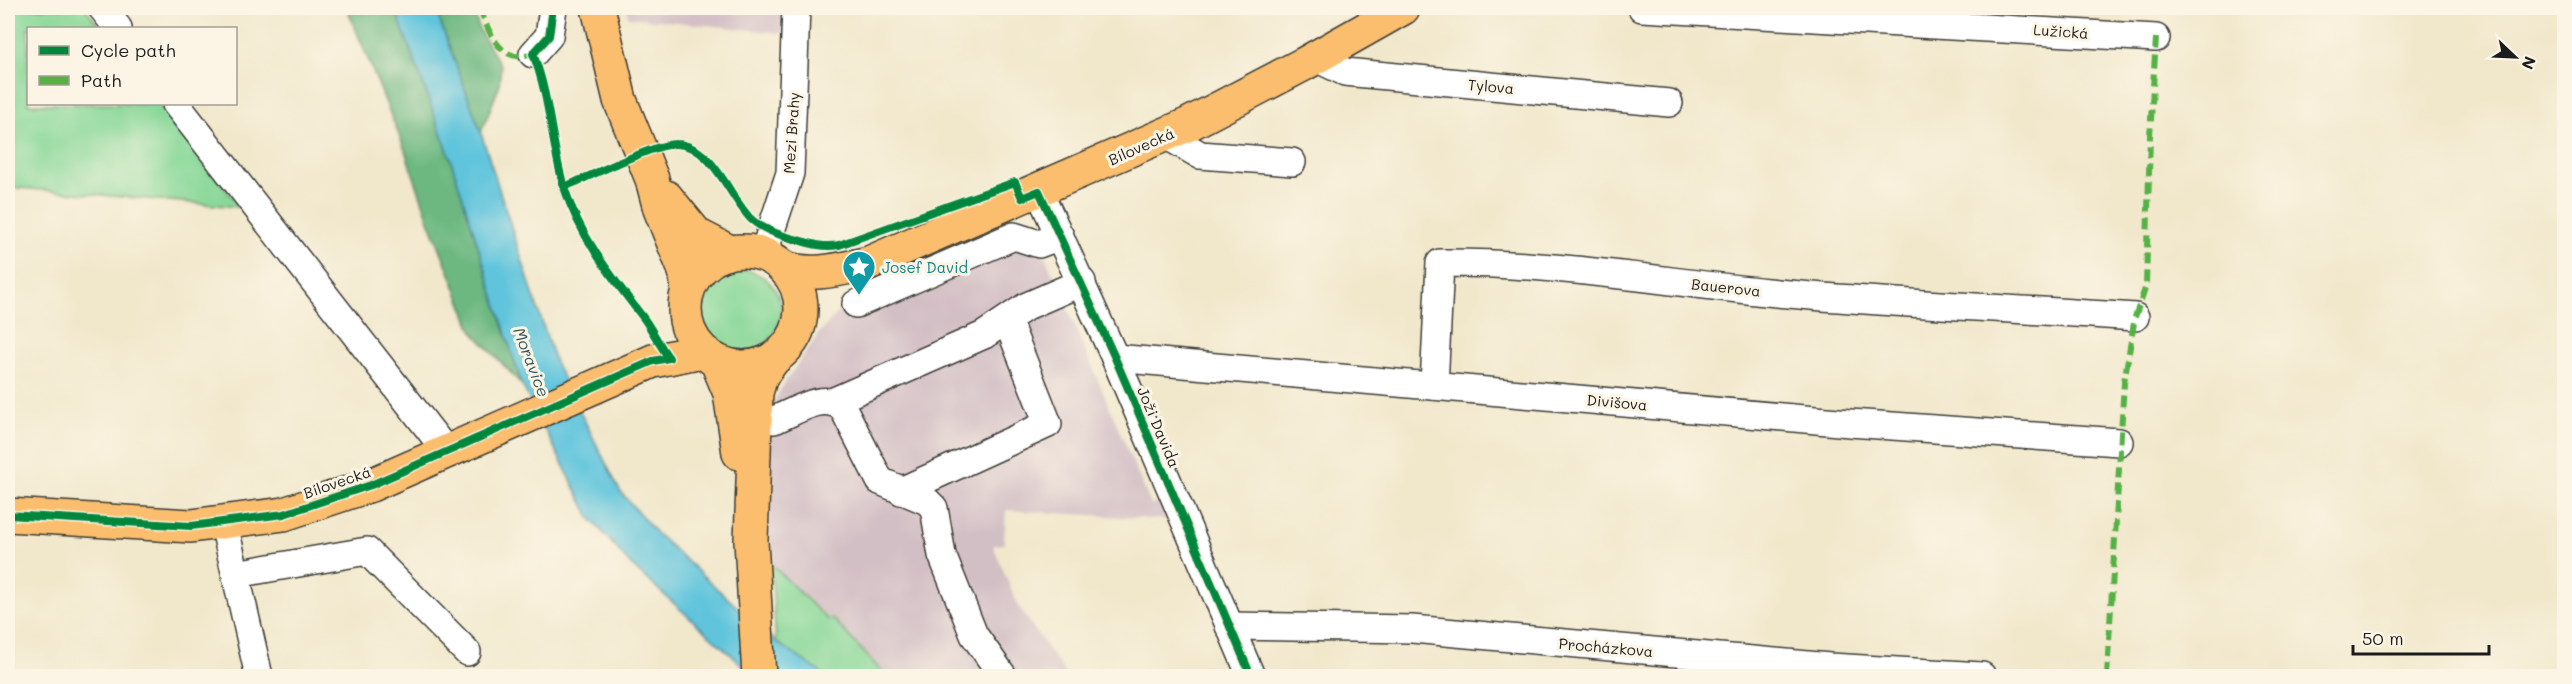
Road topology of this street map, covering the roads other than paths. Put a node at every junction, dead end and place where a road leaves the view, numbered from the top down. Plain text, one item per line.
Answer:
1 (102, 8) edge
2 (553, 8) edge
3 (598, 8) edge
4 (796, 8) edge
5 (1403, 8) edge
6 (1642, 8) edge
7 (117, 27) edge
8 (2156, 38) dead end
9 (533, 54) dead end
10 (1316, 58) junction
11 (1669, 104) dead end
12 (177, 105) edge
13 (1166, 135) junction
14 (1292, 162) dead end
15 (652, 179) junction
16 (1040, 190) junction
17 (1060, 236) junction
18 (730, 252) junction
19 (773, 261) junction
20 (869, 263) junction
21 (1082, 282) junction
22 (688, 289) junction
23 (856, 304) dead end
24 (2135, 316) dead end
25 (1007, 320) junction
26 (686, 322) junction
27 (799, 322) junction
28 (710, 357) junction
29 (775, 357) junction
30 (1115, 358) junction
31 (653, 361) junction
32 (1434, 386) junction
33 (834, 401) junction
34 (774, 420) dead end
35 (2119, 442) dead end
36 (454, 449) junction
37 (901, 490) junction
38 (8, 515) edge
39 (224, 524) junction
40 (752, 541) junction
41 (236, 574) junction
42 (1229, 627) junction
43 (467, 652) dead end
44 (259, 676) edge
45 (759, 676) edge
46 (1003, 676) edge
47 (1251, 676) edge
48 (1982, 676) edge

1 - 7 street
2 - 9 street
3 - 15 main road
4 - 19 street, Mezi Brahy
5 - 10 main road, Bílovecká
6 - 8 street, Lužická
10 - 11 street, Tylova
10 - 13 main road, Bílovecká
12 - 36 street
13 - 14 street
13 - 16 main road, Bílovecká
15 - 18 main road
15 - 22 main road
16 - 17 street, Joži Davida
16 - 20 main road, Bílovecká
17 - 21 street, Joži Davida
17 - 23 street
18 - 19 main road, Bílovecká
18 - 22 main road
19 - 20 main road, Bílovecká
19 - 27 main road
20 - 27 main road, Bílovecká
21 - 25 street
21 - 30 street, Joži Davida
22 - 26 main road
24 - 32 street, Bauerova
25 - 33 street
25 - 37 street
26 - 28 main road
26 - 31 main road
27 - 29 main road, Bílovecká
28 - 29 main road, Bílovecká
28 - 31 main road
28 - 40 main road
29 - 40 main road
30 - 32 street, Divišova
30 - 42 street, Joži Davida
31 - 36 main road, Bílovecká
32 - 35 street, Divišova
33 - 34 street
33 - 37 street
36 - 39 main road, Bílovecká
37 - 46 street
38 - 39 main road, Bílovecká
39 - 41 street
40 - 45 main road
41 - 43 street
41 - 44 street
42 - 47 street, Joži Davida
42 - 48 street, Procházkova

